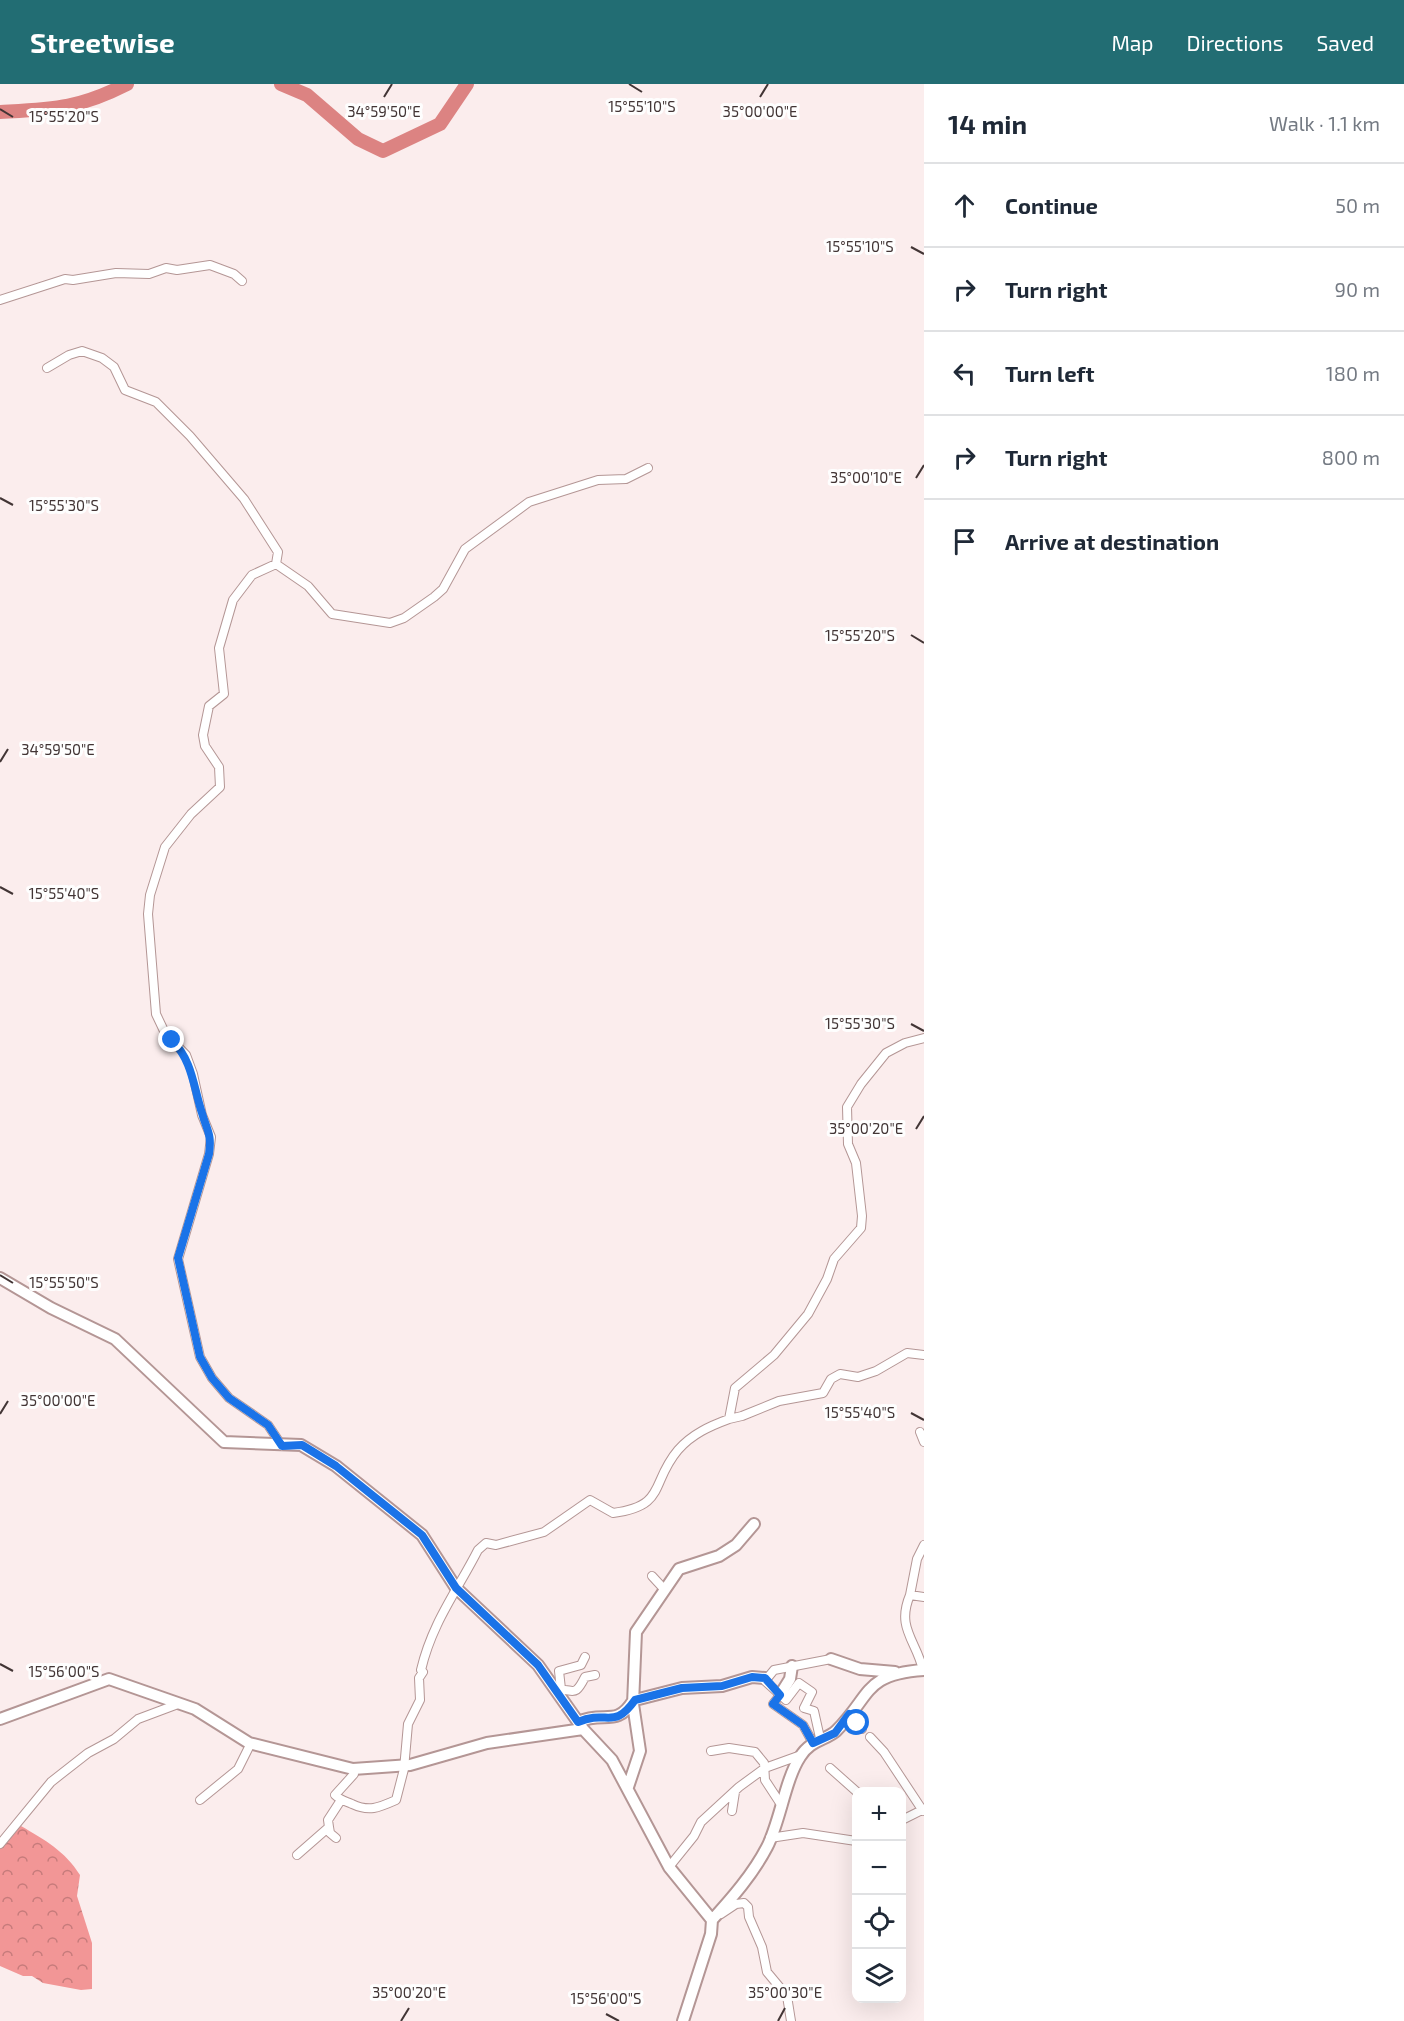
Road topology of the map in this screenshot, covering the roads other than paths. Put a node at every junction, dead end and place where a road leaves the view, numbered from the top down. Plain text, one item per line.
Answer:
1 (242, 281) dead end
2 (0, 300) edge
3 (47, 368) dead end
4 (648, 468) dead end
5 (276, 564) junction
6 (924, 1038) edge
7 (0, 1278) edge
8 (924, 1356) edge
9 (729, 1419) junction
10 (920, 1432) dead end
11 (924, 1442) edge
12 (282, 1446) junction
13 (754, 1524) dead end
14 (924, 1545) edge
15 (652, 1576) dead end
16 (456, 1588) junction
17 (664, 1589) junction
18 (910, 1595) junction
19 (924, 1597) edge
20 (585, 1657) dead end
21 (831, 1659) joint
22 (792, 1666) junction
23 (923, 1670) edge
24 (897, 1672) junction
25 (596, 1675) dead end
26 (765, 1678) junction
27 (559, 1690) junction
28 (780, 1695) junction
29 (634, 1700) junction
30 (178, 1704) junction
31 (849, 1714) junction
32 (0, 1719) edge
33 (581, 1726) junction
34 (862, 1729) dead end
35 (870, 1737) dead end
36 (817, 1741) junction
37 (251, 1743) junction
38 (711, 1751) dead end
39 (801, 1755) junction
40 (404, 1766) junction
41 (765, 1768) junction
42 (830, 1768) dead end
43 (353, 1769) junction
44 (628, 1787) junction
45 (852, 1787) edge
46 (736, 1791) junction
47 (200, 1800) dead end
48 (341, 1800) junction
49 (782, 1806) junction
50 (923, 1810) edge
51 (732, 1811) dead end
52 (906, 1818) edge
53 (329, 1827) junction
54 (336, 1838) dead end
55 (770, 1838) junction
56 (852, 1840) edge
57 (0, 1844) edge
58 (297, 1855) dead end
59 (669, 1867) junction
60 (712, 1920) junction
61 (682, 2021) edge
62 (791, 2021) edge

1 - 2 street
3 - 5 street
4 - 5 street
5 - 12 street
6 - 9 street
7 - 12 street
8 - 9 street
9 - 16 street
10 - 11 street
12 - 16 street
13 - 17 street
14 - 18 street
15 - 17 street
16 - 27 street
16 - 40 street
17 - 29 street
18 - 19 street
18 - 23 street
20 - 27 street
21 - 22 street
21 - 24 street
22 - 26 street
22 - 28 street
23 - 24 street
24 - 31 street
25 - 27 street
26 - 28 street
26 - 29 street
27 - 33 street
28 - 36 street
28 - 36 street
29 - 33 street
29 - 44 street
30 - 32 street
30 - 37 street
30 - 57 street
31 - 34 street
31 - 36 street
33 - 40 street
33 - 44 street
35 - 50 street
36 - 39 street
37 - 43 street
37 - 47 street
38 - 41 street
39 - 41 street
39 - 49 street
40 - 43 street
40 - 48 street
41 - 46 street
41 - 49 street
42 - 45 street
43 - 48 street
44 - 59 street
46 - 51 street
46 - 59 street
48 - 53 street
49 - 55 street
50 - 52 street
53 - 54 street
53 - 58 street
55 - 56 street
55 - 60 street
59 - 60 street
60 - 61 street
60 - 62 street

